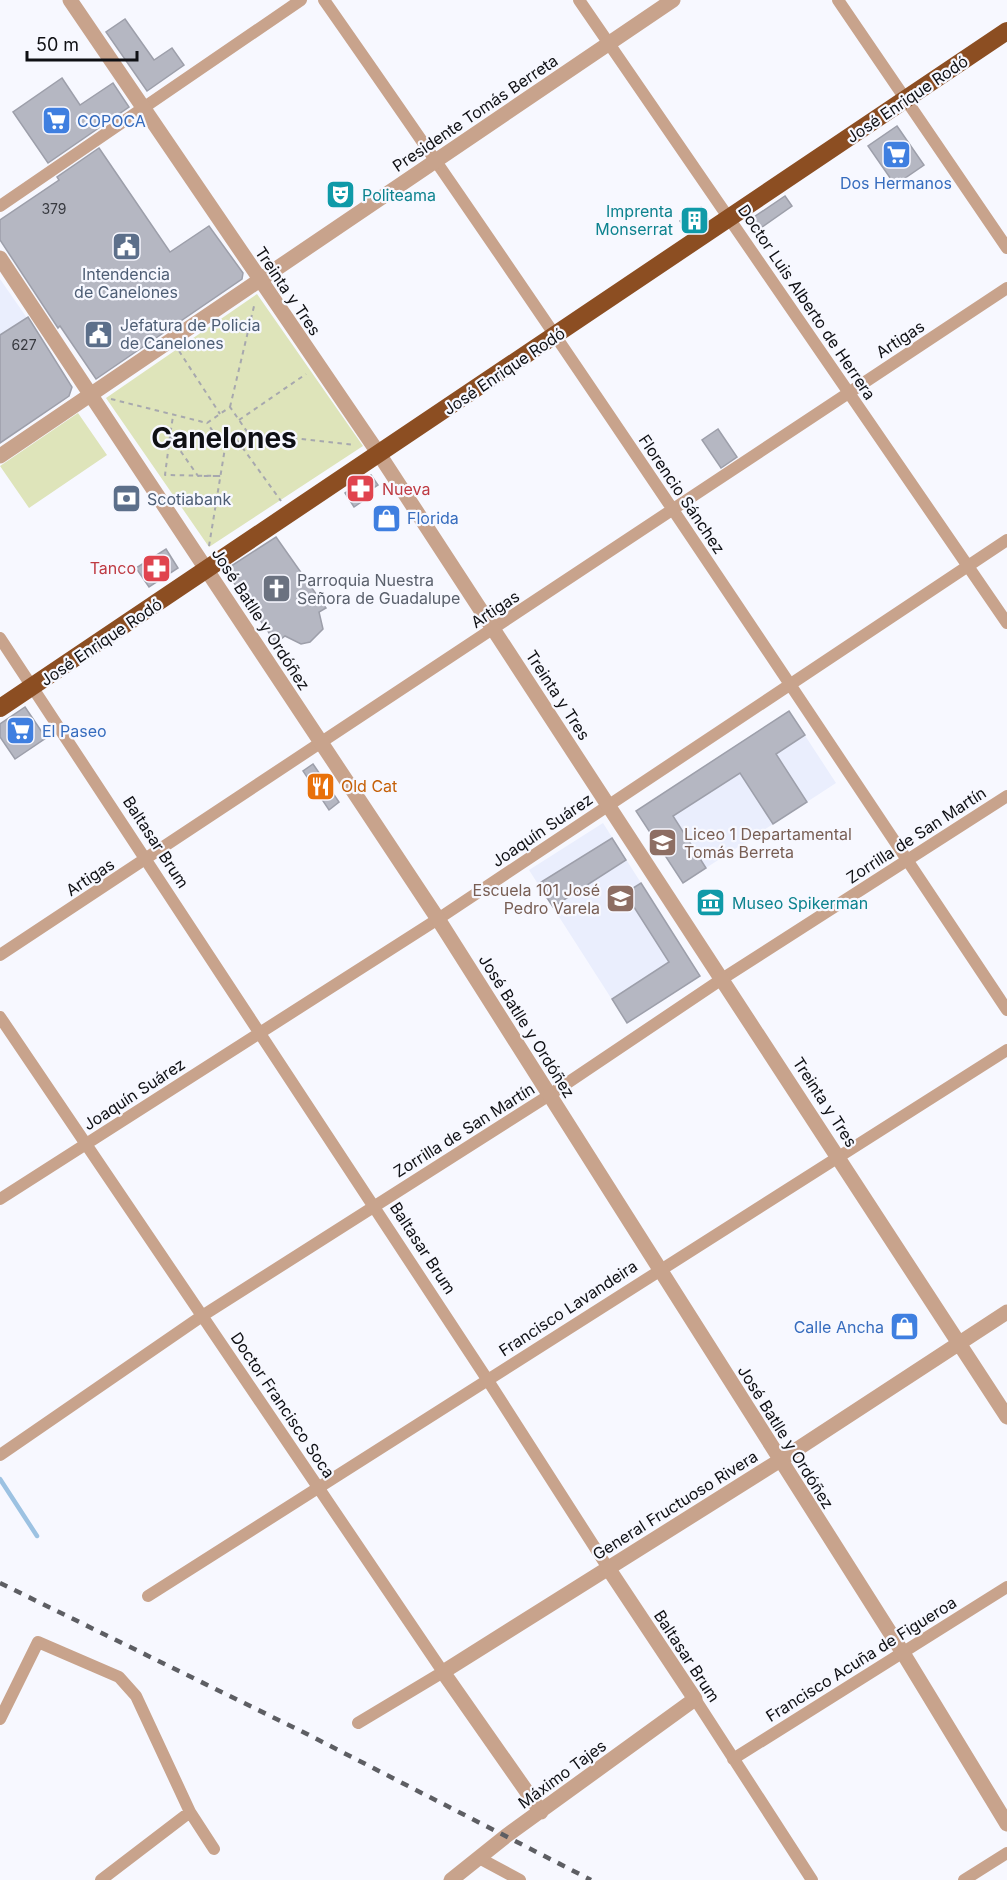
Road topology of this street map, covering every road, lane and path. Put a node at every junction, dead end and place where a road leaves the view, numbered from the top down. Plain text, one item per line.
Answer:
1 (70, 0) edge
2 (301, 0) edge
3 (324, 0) edge
4 (579, 0) edge
5 (673, 0) edge
6 (838, 0) edge
7 (1007, 32) edge
8 (609, 43) junction
9 (906, 100) junction
10 (144, 108) junction
11 (437, 161) junction
12 (0, 206) edge
13 (729, 218) junction
14 (1007, 249) edge
15 (0, 258) edge
16 (259, 281) junction
17 (1007, 288) edge
18 (555, 337) junction
19 (187, 344) dead end
20 (317, 366) junction
21 (115, 392) dead end
22 (849, 393) junction
23 (91, 395) junction
24 (106, 398) junction
25 (112, 407) dead end
26 (230, 407) junction
27 (220, 414) junction
28 (173, 416) junction
29 (239, 420) junction
30 (207, 423) junction
31 (248, 433) junction
32 (170, 436) junction
33 (237, 440) junction
34 (225, 448) junction
35 (379, 454) junction
36 (0, 456) edge
37 (221, 476) junction
38 (273, 507) dead end
39 (674, 511) junction
40 (203, 539) dead end
41 (1007, 540) edge
42 (218, 542) dead end
43 (209, 548) junction
44 (969, 565) junction
45 (207, 570) junction
46 (1007, 623) edge
47 (494, 630) junction
48 (0, 638) edge
49 (791, 686) junction
50 (33, 687) junction
51 (0, 708) edge
52 (321, 744) junction
53 (1007, 796) edge
54 (608, 806) junction
55 (146, 859) junction
56 (908, 862) junction
57 (438, 918) junction
58 (0, 955) edge
59 (722, 979) junction
60 (1007, 1010) edge
61 (0, 1017) edge
62 (260, 1034) junction
63 (1007, 1050) edge
64 (548, 1095) junction
65 (87, 1144) junction
66 (839, 1156) junction
67 (0, 1199) edge
68 (374, 1207) junction
69 (658, 1269) junction
70 (1007, 1312) edge
71 (202, 1316) junction
72 (960, 1342) junction
73 (487, 1379) junction
74 (1007, 1417) edge
75 (0, 1455) edge
76 (779, 1461) junction
77 (317, 1487) junction
78 (608, 1568) junction
79 (1007, 1587) edge
80 (148, 1596) dead end
81 (903, 1653) junction
82 (443, 1672) junction
83 (695, 1700) junction
84 (0, 1719) edge
85 (358, 1723) dead end
86 (733, 1759) junction
87 (190, 1812) junction
88 (541, 1812) junction
89 (1007, 1824) edge
90 (214, 1849) dead end
91 (1007, 1853) edge
92 (479, 1858) junction
93 (101, 1880) edge
94 (451, 1880) edge
95 (520, 1880) edge
96 (812, 1880) edge
97 (964, 1880) edge

1 - 10 street, Treinta y Tres
2 - 10 street
3 - 11 street, Florencio Sánchez
4 - 8 street, Doctor Luis Alberto de Herrera
5 - 8 street, Presidente Tomás Berreta
6 - 9 street
7 - 9 highway, José Enrique Rodó
8 - 11 street, Presidente Tomás Berreta
8 - 13 street, Doctor Luis Alberto de Herrera
9 - 13 highway, José Enrique Rodó
9 - 14 street
10 - 12 street
10 - 16 street, Treinta y Tres
11 - 16 street, Presidente Tomás Berreta
11 - 18 street, Florencio Sánchez
13 - 18 highway, José Enrique Rodó
13 - 22 street, Doctor Luis Alberto de Herrera
15 - 23 street, José Batlle y Ordóñez
16 - 20 street, Treinta y Tres
16 - 23 street, Presidente Tomás Berreta
16 - 26 path
17 - 22 street, Artigas
18 - 35 highway, José Enrique Rodó
18 - 39 street, Florencio Sánchez
19 - 27 path
20 - 29 path
20 - 35 street, Treinta y Tres
21 - 24 path
22 - 39 street, Artigas
22 - 44 street, Doctor Luis Alberto de Herrera
23 - 36 street, Presidente Tomás Berreta
23 - 45 street, José Batlle y Ordóñez
24 - 25 path
24 - 28 path
26 - 27 path
26 - 29 path
27 - 30 path
28 - 30 path
28 - 32 path
29 - 31 path
30 - 34 path
31 - 33 path
31 - 35 path
32 - 37 path
32 - 37 path
33 - 34 path
33 - 38 path
34 - 37 path
35 - 45 highway, José Enrique Rodó
35 - 47 street, Treinta y Tres
37 - 43 path
39 - 47 street, Artigas
39 - 49 street, Florencio Sánchez
40 - 43 path
41 - 44 street, Joaquín Suárez
42 - 43 path
44 - 46 street, Doctor Luis Alberto de Herrera
44 - 49 street, Joaquín Suárez
45 - 50 highway, José Enrique Rodó
45 - 52 street, José Batlle y Ordóñez
47 - 52 street, Artigas
47 - 54 street, Treinta y Tres
48 - 50 street, Baltasar Brum
49 - 54 street, Joaquín Suárez
49 - 56 street, Florencio Sánchez
50 - 51 highway, José Enrique Rodó
50 - 55 street, Baltasar Brum
52 - 55 street, Artigas
52 - 57 street, José Batlle y Ordóñez
53 - 56 street, Zorrilla de San Martín
54 - 57 street, Joaquín Suárez
54 - 59 street, Treinta y Tres
55 - 58 street, Artigas
55 - 62 street, Baltasar Brum
56 - 59 street, Zorrilla de San Martín
56 - 60 street, Florencio Sánchez
57 - 62 street, Joaquín Suárez
57 - 64 street, José Batlle y Ordóñez
59 - 64 street, Zorrilla de San Martín
59 - 66 street, Treinta y Tres
61 - 65 street, Doctor Francisco Soca
62 - 65 street, Joaquín Suárez
62 - 68 street, Baltasar Brum
63 - 66 street, Francisco Lavandeira
64 - 68 street, Zorrilla de San Martín
64 - 69 street, José Batlle y Ordóñez
65 - 67 street, Joaquín Suárez
65 - 71 street, Doctor Francisco Soca
66 - 69 street, Francisco Lavandeira
66 - 72 street, Treinta y Tres
68 - 71 street, Zorrilla de San Martín
68 - 73 street, Baltasar Brum
69 - 73 street, Francisco Lavandeira
69 - 76 street, José Batlle y Ordóñez
70 - 72 street, General Fructuoso Rivera
71 - 75 street, Zorrilla de San Martín
71 - 77 street, Doctor Francisco Soca
72 - 74 street, Treinta y Tres
72 - 76 street, General Fructuoso Rivera
73 - 77 street, Francisco Lavandeira
73 - 78 street, Baltasar Brum
76 - 78 street, General Fructuoso Rivera
76 - 81 street, José Batlle y Ordóñez
77 - 80 street, Francisco Lavandeira
77 - 82 street, Doctor Francisco Soca
78 - 82 street, General Fructuoso Rivera
78 - 83 street, Baltasar Brum
79 - 81 street, Francisco Acuña de Figueroa
81 - 86 street, Francisco Acuña de Figueroa
81 - 89 street, José Batlle y Ordóñez
82 - 85 street, General Fructuoso Rivera
82 - 88 street, Doctor Francisco Soca
83 - 86 street, Baltasar Brum
83 - 88 street, Máximo Tajes
84 - 87 street
86 - 96 street, Baltasar Brum
87 - 90 street
87 - 93 street
88 - 92 street, Máximo Tajes
91 - 97 street
92 - 94 street, Máximo Tajes
92 - 95 street

